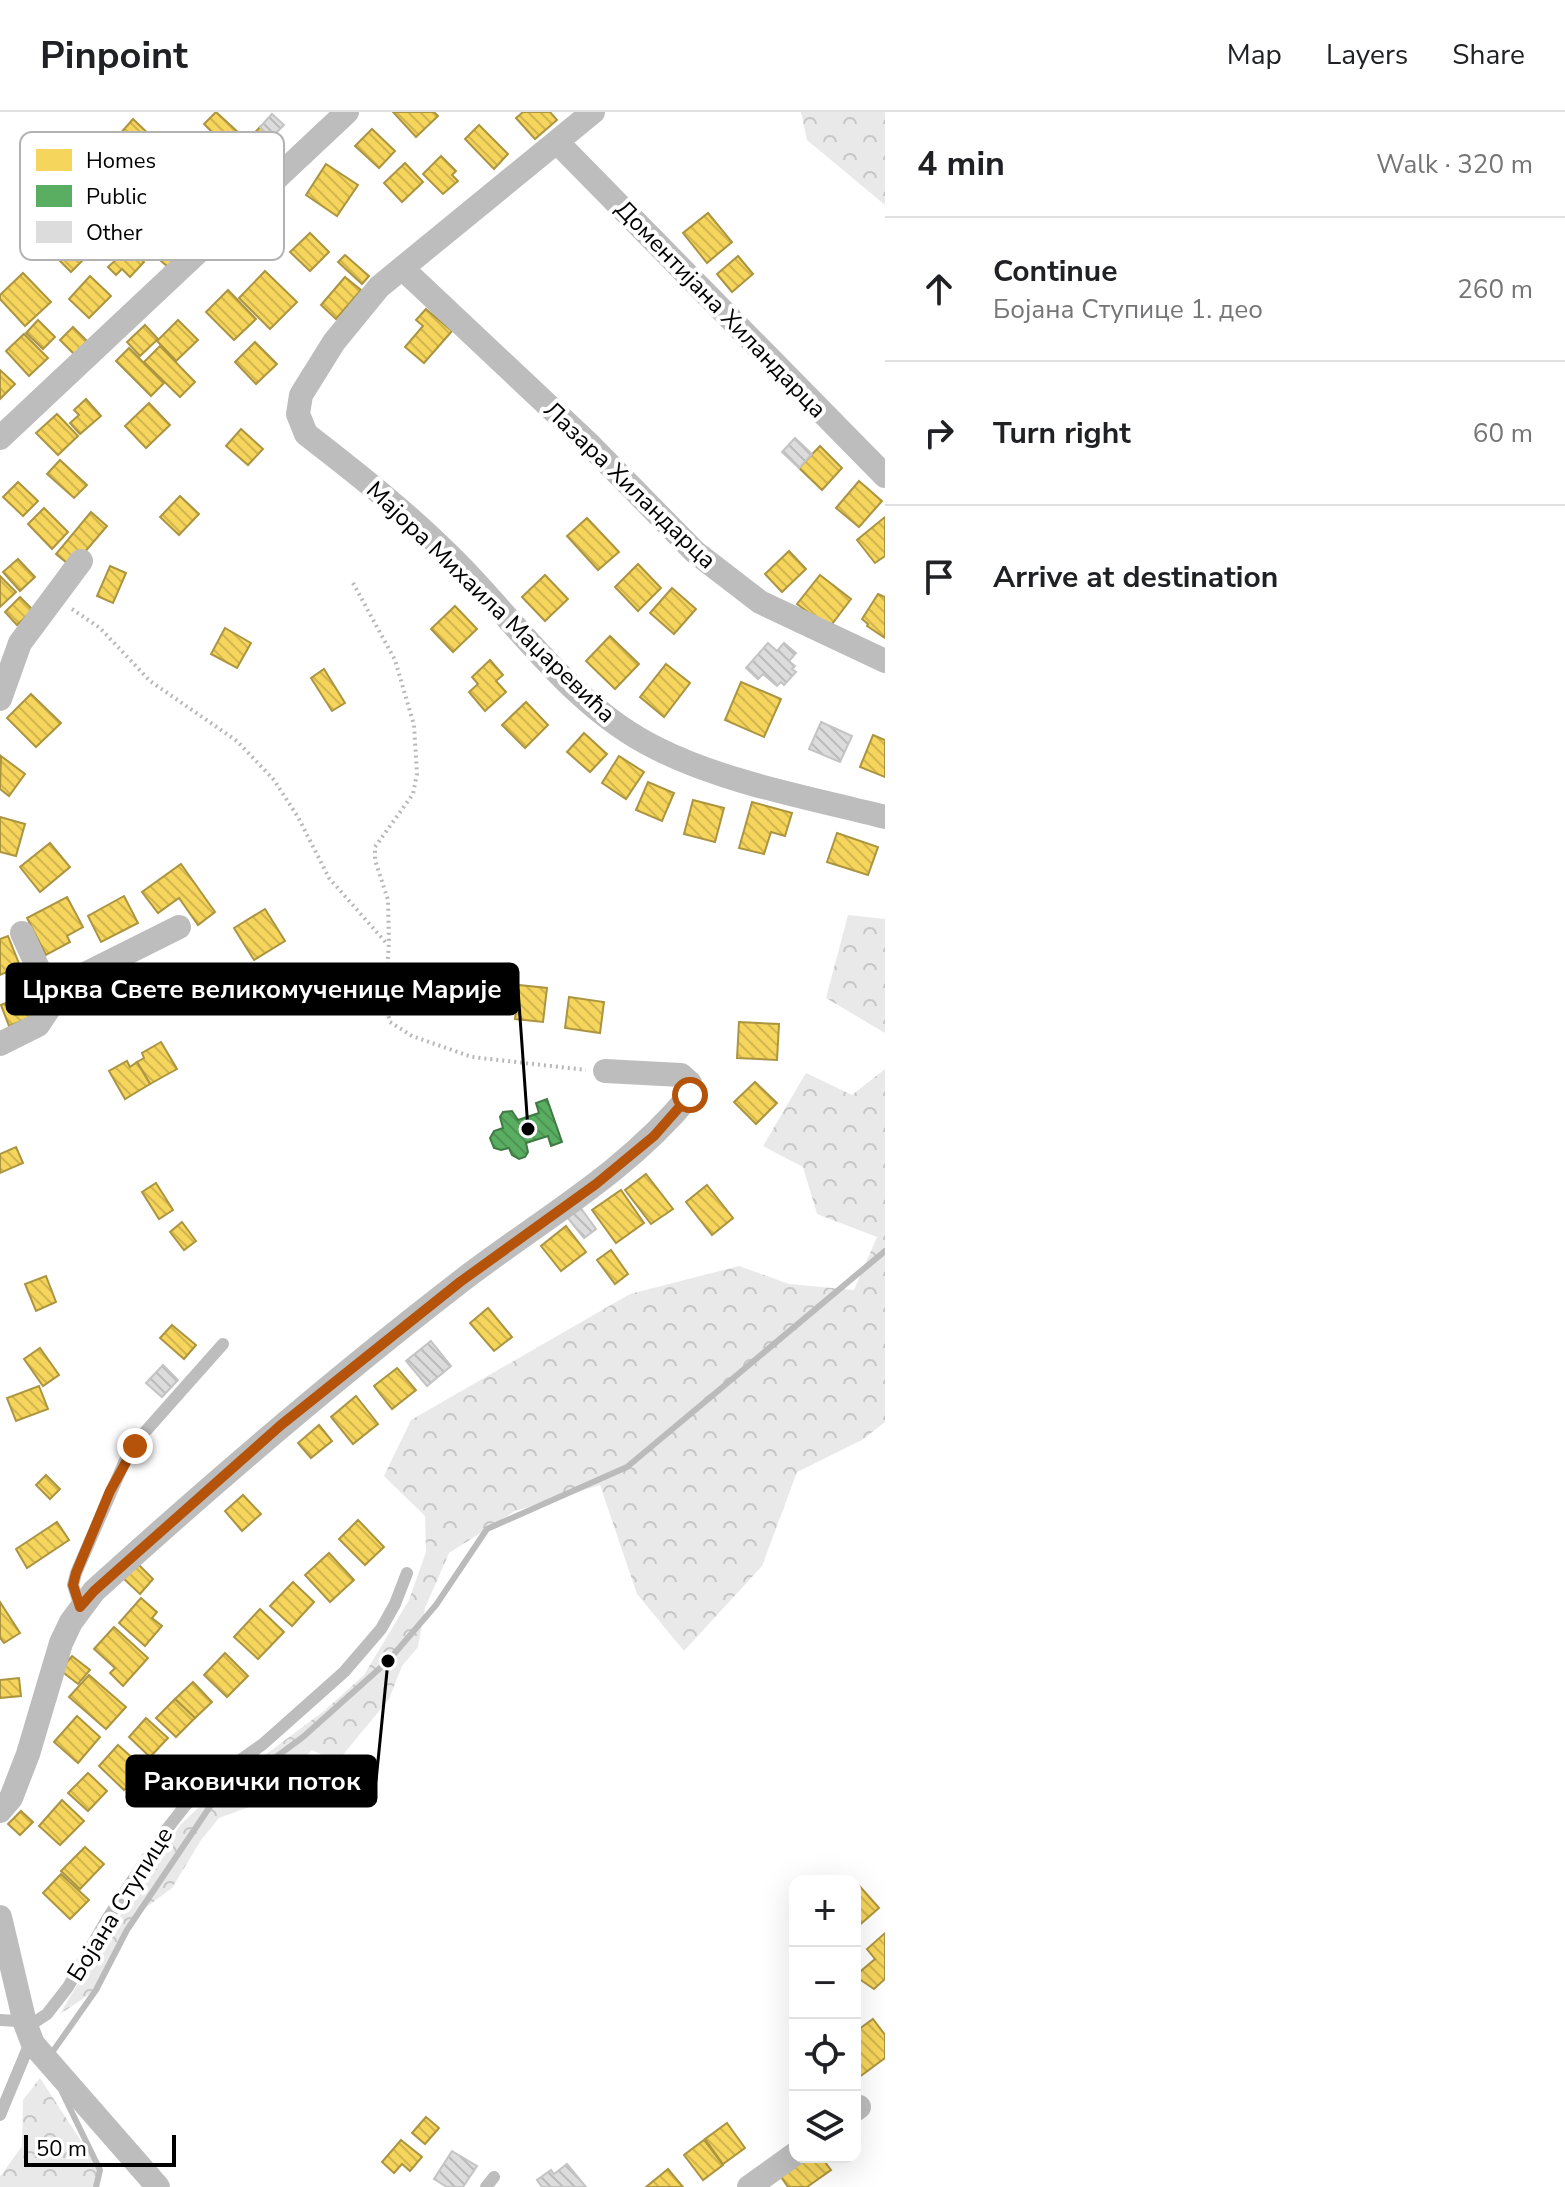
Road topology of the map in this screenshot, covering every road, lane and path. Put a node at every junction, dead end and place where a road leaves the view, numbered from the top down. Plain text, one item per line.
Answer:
1 (347, 112) edge
2 (593, 112) edge
3 (557, 142) junction
4 (284, 171) edge
5 (189, 260) edge
6 (403, 269) junction
7 (0, 438) edge
8 (885, 476) edge
9 (81, 561) dead end
10 (353, 583) dead end
11 (54, 597) junction
12 (885, 661) edge
13 (0, 699) edge
14 (885, 817) edge
15 (179, 927) dead end
16 (22, 933) dead end
17 (389, 946) junction
18 (49, 992) junction
19 (0, 1044) edge
20 (605, 1071) joint
21 (223, 1344) dead end
22 (407, 1573) dead end
23 (80, 1607) junction
24 (0, 1811) edge
25 (0, 1917) edge
26 (0, 2020) edge
27 (32, 2038) junction
28 (0, 2115) edge
29 (789, 2158) edge
30 (158, 2187) edge
31 (749, 2187) edge

1 - 4 street
2 - 3 street, Мајора Михаила Маџаревића
3 - 6 street, Мајора Михаила Маџаревића
3 - 8 street, Доментијана Хиландарца
5 - 7 street
6 - 12 street, Лазара Хиландарца
6 - 14 street, Мајора Михаила Маџаревића
9 - 11 street
10 - 17 path
11 - 13 street
11 - 17 path
15 - 18 street
16 - 18 street
17 - 20 path
18 - 19 street
20 - 23 street
21 - 23 lane
22 - 27 lane, Бојана Ступице
23 - 24 street
25 - 27 street
26 - 27 lane
27 - 28 lane
27 - 30 street
29 - 31 street

